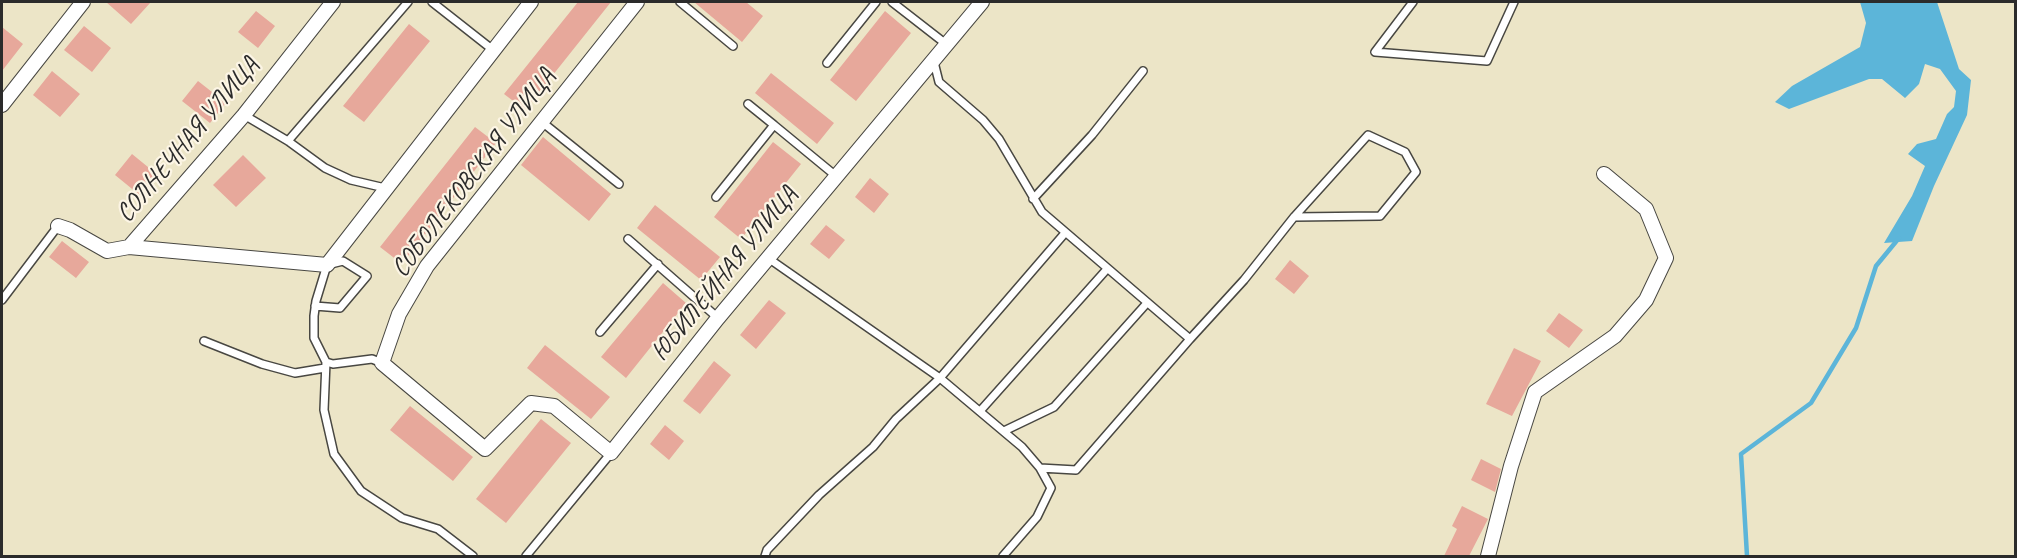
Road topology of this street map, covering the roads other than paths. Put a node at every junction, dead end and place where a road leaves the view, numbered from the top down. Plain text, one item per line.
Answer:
1 (83, 2) edge
2 (333, 2) edge
3 (408, 2) edge
4 (432, 2) edge
5 (531, 2) edge
6 (637, 2) edge
7 (680, 2) edge
8 (876, 2) edge
9 (892, 2) edge
10 (981, 2) edge
11 (1413, 2) edge
12 (1514, 2) edge
13 (946, 44) junction
14 (733, 46) dead end
15 (494, 51) junction
16 (933, 59) junction
17 (827, 63) dead end
18 (1143, 71) dead end
19 (748, 104) dead end
20 (2, 105) edge
21 (244, 115) junction
22 (542, 122) junction
23 (774, 125) junction
24 (288, 141) junction
25 (1604, 174) dead end
26 (837, 176) junction
27 (619, 184) dead end
28 (385, 188) junction
29 (716, 197) dead end
30 (1033, 199) junction
31 (1294, 217) junction
32 (58, 226) joint
33 (1065, 233) junction
34 (628, 239) dead end
35 (129, 247) junction
36 (768, 258) junction
37 (658, 264) junction
38 (327, 265) junction
39 (1107, 269) junction
40 (2, 300) edge
41 (1147, 303) junction
42 (315, 306) junction
43 (718, 318) junction
44 (600, 332) dead end
45 (1190, 339) junction
46 (204, 341) dead end
47 (381, 363) junction
48 (326, 365) junction
49 (940, 378) junction
50 (981, 410) junction
51 (1004, 431) junction
52 (611, 453) junction
53 (1040, 468) junction
54 (473, 556) edge
55 (526, 556) edge
56 (765, 556) edge
57 (1003, 556) edge
58 (1488, 556) edge

1 - 20 street
2 - 21 street, СОЛНЕЧНАЯ УЛИЦА
3 - 24 lane
4 - 15 lane
5 - 15 street
6 - 22 street, СОБОЛЕКОВСКАЯ УЛИЦА
7 - 14 lane
8 - 17 lane
9 - 13 lane
10 - 13 street, ЮБИЛЕЙНАЯ УЛИЦА
11 - 12 lane
13 - 16 street, ЮБИЛЕЙНАЯ УЛИЦА
15 - 28 street
16 - 26 street, ЮБИЛЕЙНАЯ УЛИЦА
16 - 30 lane
18 - 30 lane
19 - 23 lane
21 - 24 lane
21 - 35 street, СОЛНЕЧНАЯ УЛИЦА
22 - 27 lane
22 - 47 street, СОБОЛЕКОВСКАЯ УЛИЦА
23 - 26 lane
23 - 29 lane
24 - 28 lane
25 - 58 street
26 - 36 street, ЮБИЛЕЙНАЯ УЛИЦА
28 - 38 street
30 - 33 lane
31 - 31 lane
31 - 45 lane
32 - 35 street, СОЛНЕЧНАЯ УЛИЦА
32 - 40 lane
33 - 39 lane
33 - 49 lane
34 - 37 lane
35 - 38 street
36 - 43 street, ЮБИЛЕЙНАЯ УЛИЦА
36 - 49 lane
37 - 43 lane
37 - 44 lane
38 - 42 lane
38 - 42 lane
39 - 41 lane
39 - 50 lane
41 - 45 lane
41 - 51 lane
42 - 48 lane
43 - 52 street, ЮБИЛЕЙНАЯ УЛИЦА
45 - 53 lane
46 - 48 lane
47 - 48 lane
47 - 52 street
48 - 54 lane
49 - 50 lane
49 - 56 lane
50 - 51 lane
51 - 53 lane
52 - 55 lane
53 - 57 lane

